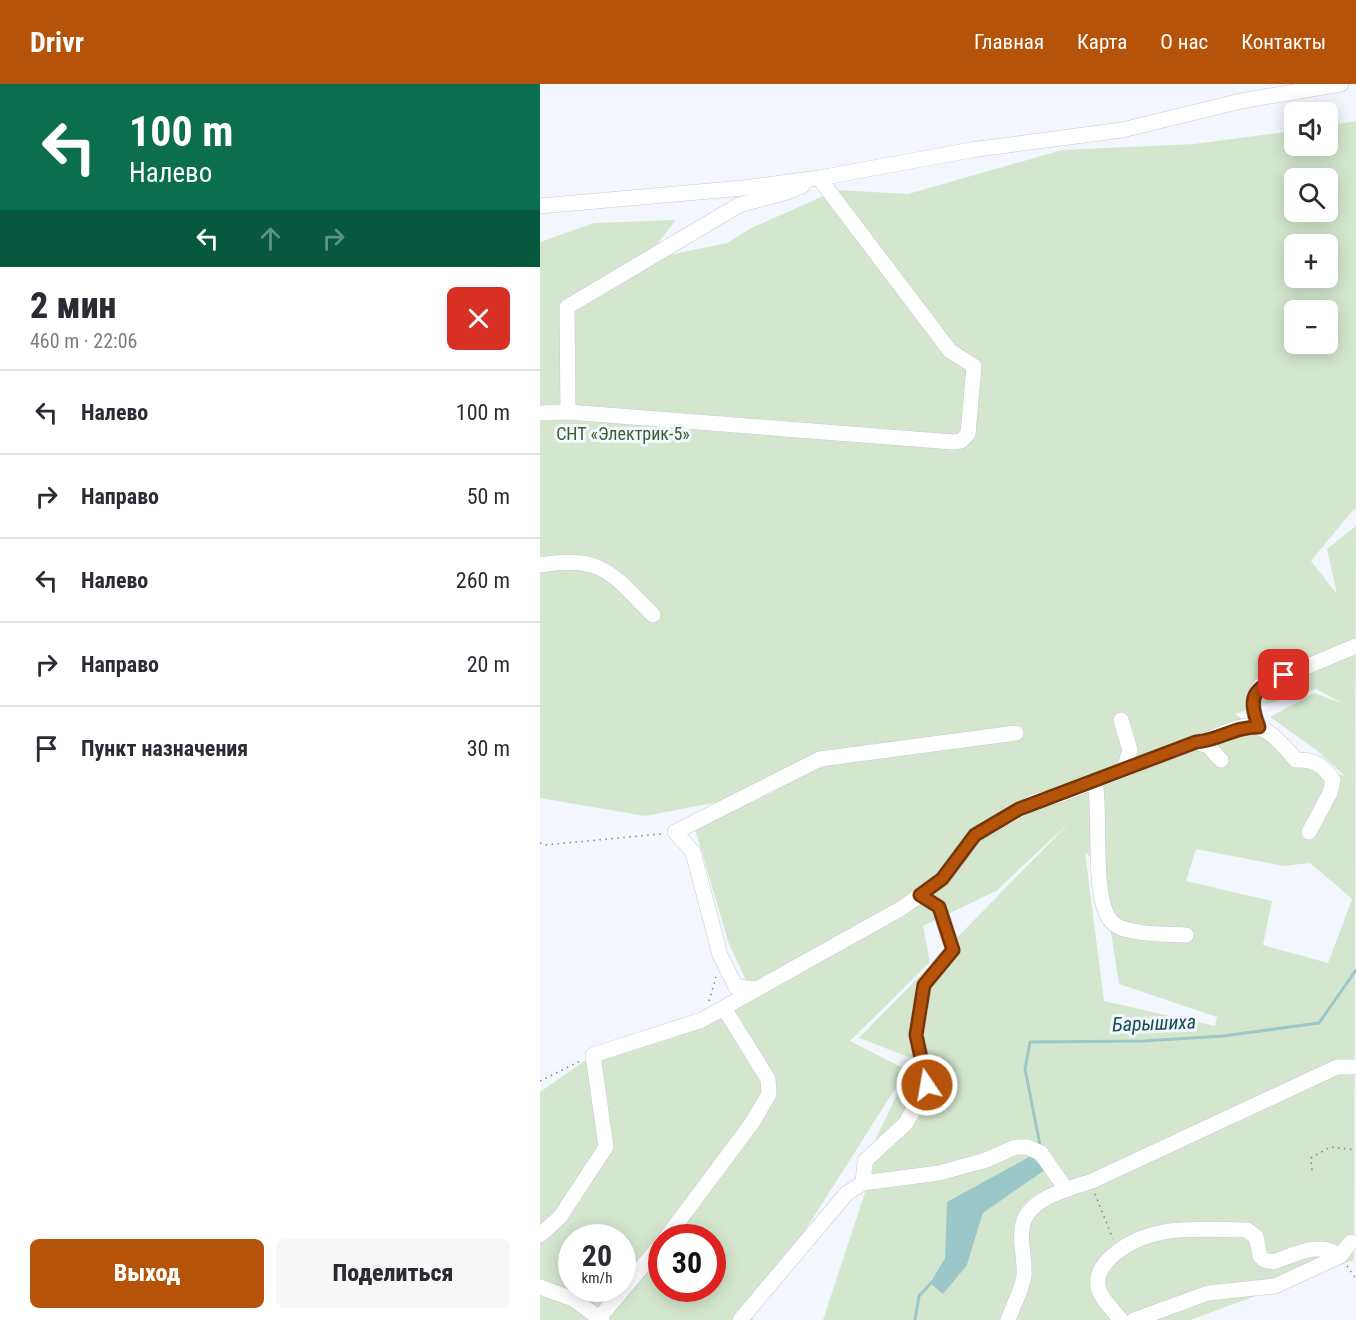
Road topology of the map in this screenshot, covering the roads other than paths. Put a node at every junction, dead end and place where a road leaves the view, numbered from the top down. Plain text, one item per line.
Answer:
1 (1341, 84) edge
2 (819, 178) junction
3 (540, 206) edge
4 (568, 412) junction
5 (540, 413) edge
6 (540, 565) edge
7 (653, 615) dead end
8 (1356, 646) edge
9 (1121, 720) dead end
10 (1259, 727) junction
11 (1016, 733) dead end
12 (1196, 742) junction
13 (1221, 760) dead end
14 (1124, 769) junction
15 (1095, 782) junction
16 (1309, 832) dead end
17 (920, 895) junction
18 (1186, 935) dead end
19 (736, 987) junction
20 (757, 989) junction
21 (728, 1005) junction
22 (1356, 1067) edge
23 (863, 1183) junction
24 (1065, 1188) junction
25 (677, 1224) edge
26 (540, 1235) edge
27 (1352, 1242) dead end
28 (1340, 1256) junction
29 (648, 1260) edge
30 (540, 1287) edge
31 (601, 1319) edge
32 (740, 1320) edge
33 (1008, 1320) edge
34 (1121, 1320) edge
35 (1134, 1320) edge

1 - 2 street
2 - 3 street
2 - 4 street
2 - 4 street
4 - 5 street
6 - 7 street
8 - 10 street
9 - 14 street
10 - 12 street
10 - 16 street
11 - 19 street
12 - 13 street
12 - 14 street
14 - 15 street
15 - 17 street
15 - 18 street
17 - 20 street
17 - 23 street
19 - 20 street
19 - 21 street
20 - 21 street
21 - 25 street
21 - 26 street
22 - 24 street
23 - 24 street
23 - 32 street
24 - 33 street
27 - 28 street
28 - 34 street
28 - 35 street
29 - 31 street
30 - 31 street

